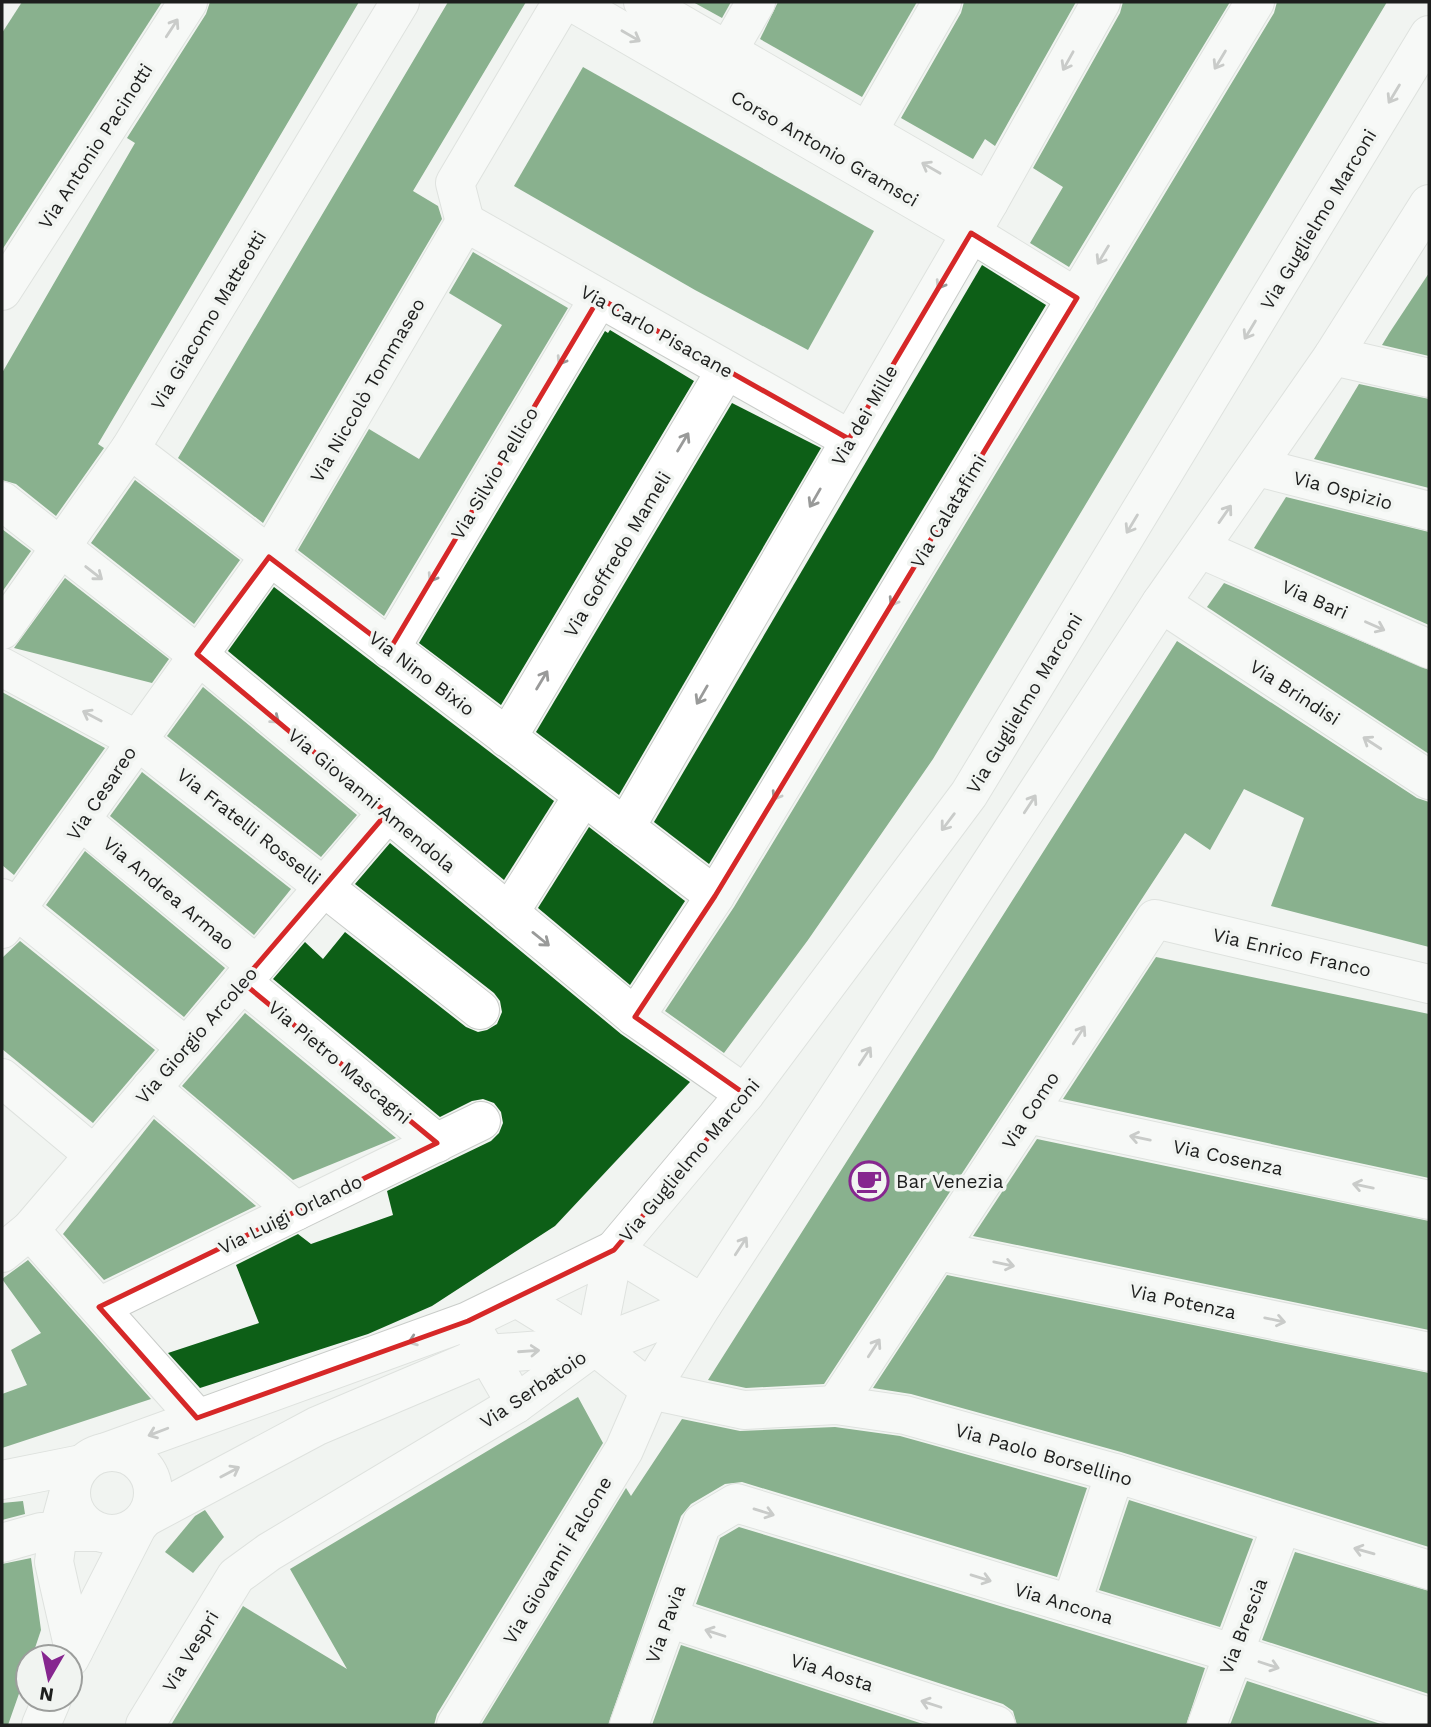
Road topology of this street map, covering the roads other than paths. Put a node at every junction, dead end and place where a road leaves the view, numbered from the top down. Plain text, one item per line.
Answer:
1 (188, 2) edge
2 (400, 2) edge
3 (562, 2) edge
4 (572, 2) edge
5 (643, 2) edge
6 (755, 2) edge
7 (942, 2) edge
8 (1101, 2) edge
9 (1255, 2) edge
10 (1429, 35) edge
11 (719, 66) junction
12 (859, 147) junction
13 (1429, 204) edge
14 (980, 217) junction
15 (465, 222) junction
16 (2, 291) edge
17 (599, 298) junction
18 (1077, 298) junction
19 (1333, 356) junction
20 (726, 370) junction
21 (1429, 378) edge
22 (849, 439) junction
23 (130, 449) junction
24 (1258, 467) junction
25 (2, 501) edge
26 (1429, 512) edge
27 (61, 547) junction
28 (1201, 549) junction
29 (269, 557) junction
30 (1161, 603) junction
31 (2, 630) edge
32 (390, 649) junction
33 (1429, 649) edge
34 (197, 654) junction
35 (2, 667) edge
36 (507, 738) junction
37 (137, 740) junction
38 (1429, 780) edge
39 (583, 796) junction
40 (387, 813) junction
41 (82, 821) junction
42 (625, 828) junction
43 (325, 885) junction
44 (715, 896) junction
45 (7, 913) edge
46 (509, 913) junction
47 (1155, 919) joint
48 (249, 973) junction
49 (1429, 984) edge
50 (480, 1010) dead end
51 (635, 1017) junction
52 (186, 1047) junction
53 (2, 1078) edge
54 (151, 1088) junction
55 (745, 1094) junction
56 (1027, 1114) junction
57 (481, 1121) dead end
58 (437, 1143) junction
59 (94, 1155) junction
60 (1429, 1200) edge
61 (296, 1211) junction
62 (16, 1241) edge
63 (614, 1250) junction
64 (938, 1251) junction
65 (517, 1298) junction
66 (703, 1304) junction
67 (99, 1307) junction
68 (468, 1321) junction
69 (595, 1346) junction
70 (1429, 1352) edge
71 (487, 1354) junction
72 (650, 1390) junction
73 (516, 1404) junction
74 (836, 1405) junction
75 (197, 1418) junction
76 (86, 1468) junction
77 (1115, 1473) junction
78 (2, 1480) edge
79 (142, 1521) junction
80 (702, 1523) joint
81 (1281, 1527) junction
82 (77, 1532) junction
83 (2, 1544) edge
84 (1429, 1570) edge
85 (236, 1576) joint
86 (1071, 1605) junction
87 (668, 1618) junction
88 (70, 1643) edge
89 (78, 1643) edge
90 (1232, 1653) junction
91 (1429, 1717) edge
92 (145, 1725) edge
93 (456, 1725) edge
94 (629, 1725) edge
95 (996, 1725) edge
96 (1207, 1725) edge

16 -> 1 street, Via Antonio Pacinotti
2 - 23 street, Via Giacomo Matteotti
3 - 15 street
4 -> 11 street, Corso Antonio Gramsci
5 - 11 street, Corso Antonio Gramsci
6 - 11 street
7 - 12 street
8 -> 14 street, Via dei Mille
9 -> 18 street, Via Calatafimi
10 -> 55 street, Via Guglielmo Marconi
11 - 12 street, Corso Antonio Gramsci
12 - 14 street, Corso Antonio Gramsci
13 - 19 street
14 - 18 street, Corso Antonio Gramsci
14 -> 22 street, Via dei Mille
15 - 17 street, Via Carlo Pisacane
15 - 29 street, Via Niccolò Tommaseo
17 - 20 street, Via Carlo Pisacane
17 -> 32 street, Via Silvio Pellico
18 -> 44 street, Via Calatafimi
19 - 21 street
19 - 24 street
20 - 22 street, Via Carlo Pisacane
36 -> 20 street, Via Goffredo Mameli
22 -> 42 street, Via dei Mille
23 - 27 street, Via Giacomo Matteotti
23 - 29 street, Via Nino Bixio
24 - 26 street, Via Ospizio
28 -> 24 street
25 - 27 street, Via Giovanni Amendola
27 - 31 street, Via Giacomo Matteotti
27 -> 34 street, Via Giovanni Amendola
28 - 30 street
28 -> 33 street, Via Bari
29 - 32 street, Via Nino Bixio
29 - 34 street, Via Niccolò Tommaseo
38 -> 30 street, Via Brindisi
66 -> 30 street
32 - 36 street, Via Nino Bixio
34 - 37 street, Via Cesareo
34 -> 40 street, Via Giovanni Amendola
37 -> 35 street, Via Fratelli Rosselli
36 - 39 street, Via Nino Bixio
37 - 41 street, Via Cesareo
37 - 43 street, Via Fratelli Rosselli
39 - 42 street, Via Nino Bixio
39 - 46 street
40 - 43 street, Via Giorgio Arcoleo
40 - 46 street, Via Giovanni Amendola
41 - 45 street, Via Cesareo
41 - 48 street, Via Andrea Armao
42 - 44 street, Via Nino Bixio
43 - 48 street, Via Giorgio Arcoleo
43 - 50 street, Via Fratelli Rosselli
44 - 51 street, Via Calatafimi
45 - 52 street
46 -> 51 street, Via Giovanni Amendola
47 - 49 street, Via Enrico Franco
56 -> 47 street, Via Como
48 - 52 street, Via Giorgio Arcoleo
48 - 58 street, Via Pietro Mascagni
51 - 55 street, Via Giovanni Amendola
52 - 54 street, Via Giorgio Arcoleo
53 - 59 street
54 - 59 street, Via Giorgio Arcoleo
54 - 61 street
55 - 63 street, Via Guglielmo Marconi
60 -> 56 street, Via Cosenza
56 - 64 street, Via Como
57 - 58 street, Via Luigi Orlando
58 - 61 street, Via Luigi Orlando
59 - 62 street, Via Giorgio Arcoleo
61 - 67 street, Via Luigi Orlando
62 - 67 street
63 - 65 street
63 - 66 street
63 - 69 street, Via Guglielmo Marconi
64 -> 70 street, Via Potenza
74 -> 64 street, Via Como
65 - 68 street
65 - 69 street
66 - 69 street
66 - 72 street, Via Giovanni Falcone
67 - 75 street
68 - 71 street
68 -> 75 street
71 -> 69 street, Via Serbatoio
69 - 72 street
69 - 73 street, Via Serbatoio
71 - 73 street
79 -> 71 street, Via Serbatoio
72 - 74 street, Via Paolo Borsellino
72 - 93 street, Via Giovanni Falcone
73 - 85 street, Via Serbatoio
74 - 77 street, Via Paolo Borsellino
75 -> 76 street
76 - 78 street
76 - 79 street
76 - 82 street
77 - 81 street, Via Paolo Borsellino
77 - 86 street
79 - 82 street, Via Serbatoio
79 - 89 street
80 -> 86 street, Via Ancona
80 - 87 street, Via Pavia
84 -> 81 street, Via Paolo Borsellino
81 - 90 street, Via Brescia
82 - 83 street
82 - 88 street
85 - 92 street, Via Vespri
86 - 90 street, Via Ancona
87 - 94 street, Via Pavia
95 -> 87 street, Via Aosta
90 -> 91 street, Via Ancona
90 - 96 street, Via Brescia

